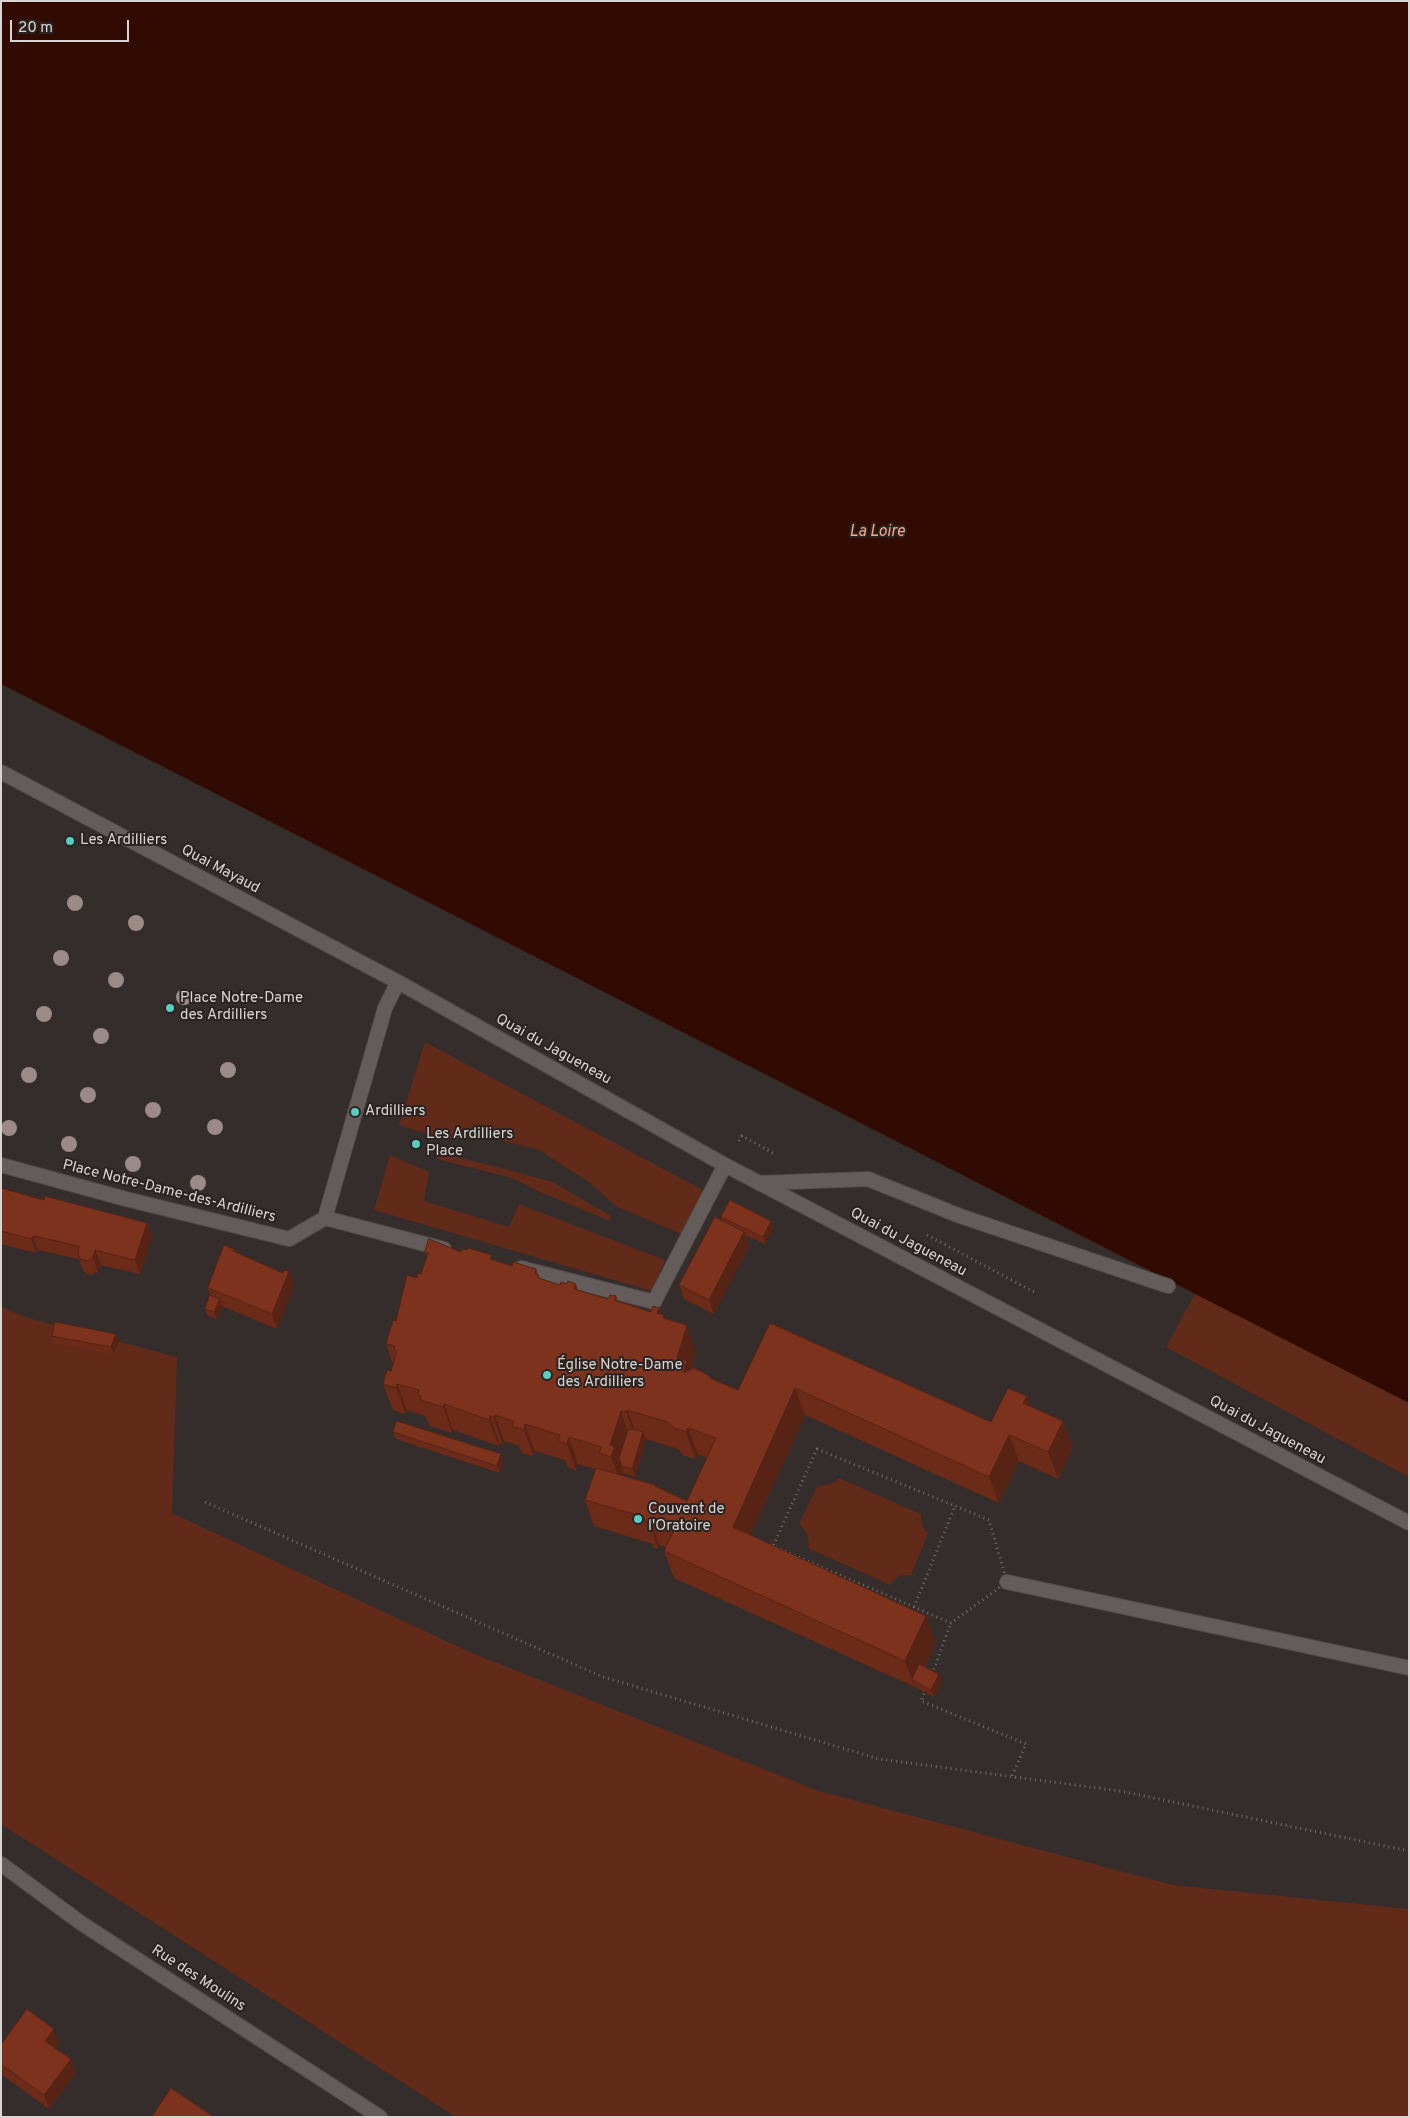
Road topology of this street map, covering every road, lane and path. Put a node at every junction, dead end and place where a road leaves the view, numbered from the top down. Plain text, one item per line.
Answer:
1 (1, 772) edge
2 (398, 982) junction
3 (1, 1165) edge
4 (725, 1166) junction
5 (759, 1183) junction
6 (325, 1218) junction
7 (460, 1253) edge
8 (509, 1265) edge
9 (1168, 1286) dead end
10 (206, 1502) dead end
11 (955, 1506) junction
12 (1409, 1523) edge
13 (1007, 1582) junction
14 (914, 1607) junction
15 (951, 1623) junction
16 (1409, 1668) edge
17 (1012, 1776) junction
18 (1409, 1851) edge
19 (1, 1864) edge
20 (380, 2117) edge

1 - 2 main road, Quai Mayaud
2 - 4 main road, Quai du Jagueneau
2 - 6 main road
3 - 6 main road, Place Notre-Dame-des-Ardilliers
4 - 5 main road, Quai du Jagueneau
4 - 8 main road
5 - 9 main road
5 - 12 main road, Quai du Jagueneau
6 - 7 main road
10 - 17 path
11 - 13 path
11 - 14 path
11 - 14 path
13 - 15 path
13 - 16 main road
14 - 15 path
15 - 17 path
17 - 18 path
19 - 20 main road, Rue des Moulins

